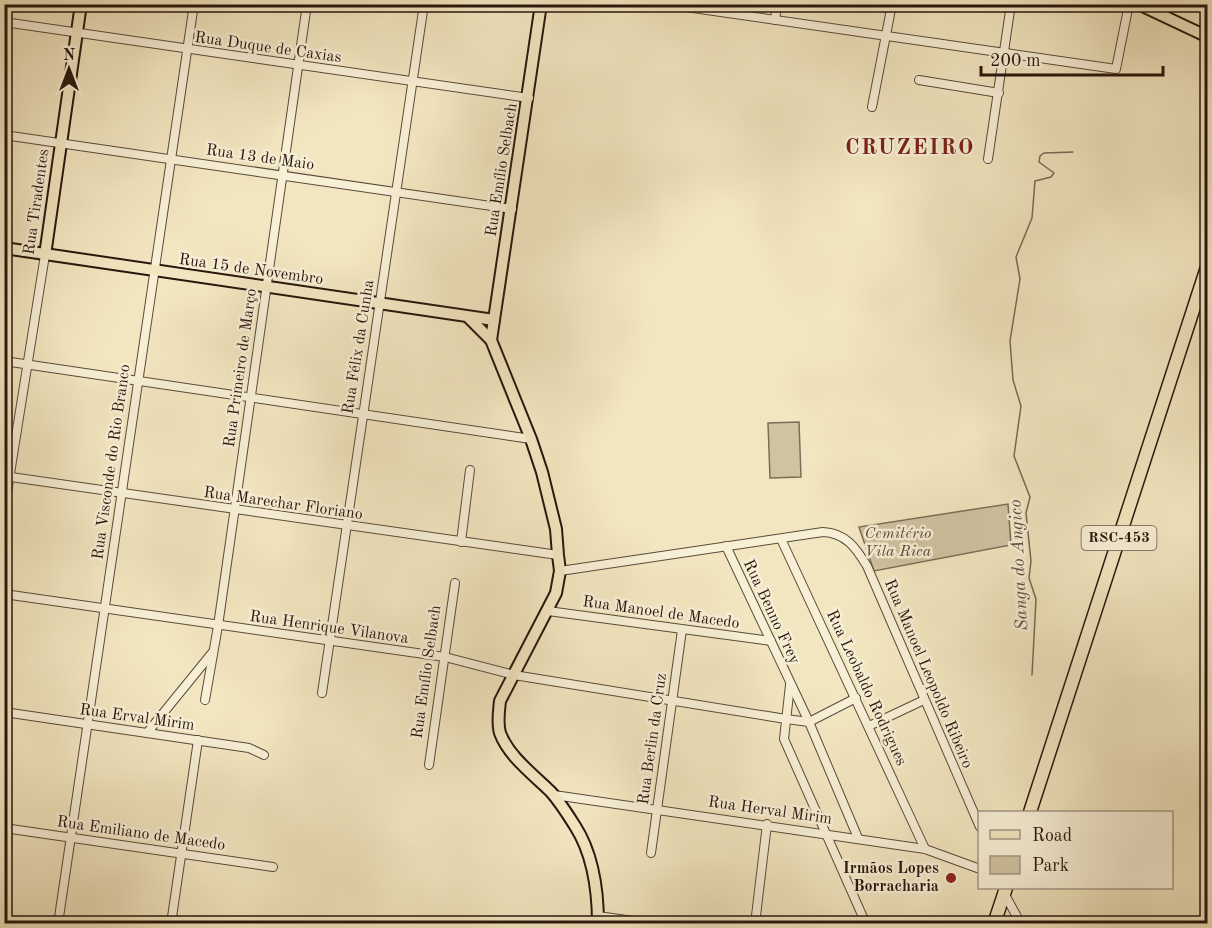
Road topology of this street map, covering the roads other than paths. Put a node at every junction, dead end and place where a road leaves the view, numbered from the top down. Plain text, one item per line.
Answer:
1 (81, 4) edge
2 (194, 4) edge
3 (308, 4) edge
4 (423, 4) edge
5 (541, 4) edge
6 (665, 4) edge
7 (777, 4) edge
8 (892, 4) edge
9 (1011, 4) edge
10 (1129, 4) edge
11 (1153, 4) edge
12 (1139, 5) edge
13 (775, 20) junction
14 (4, 22) edge
15 (1208, 30) edge
16 (77, 32) junction
17 (888, 36) junction
18 (1208, 36) edge
19 (187, 50) junction
20 (1004, 52) junction
21 (297, 66) junction
22 (919, 80) dead end
23 (412, 82) junction
24 (999, 93) junction
25 (528, 98) junction
26 (872, 107) dead end
27 (4, 135) edge
28 (60, 144) junction
29 (170, 159) junction
30 (988, 159) dead end
31 (281, 175) junction
32 (396, 192) junction
33 (512, 209) junction
34 (4, 248) edge
35 (45, 255) junction
36 (1208, 264) edge
37 (153, 271) junction
38 (265, 288) junction
39 (379, 303) junction
40 (468, 318) junction
41 (494, 320) junction
42 (491, 340) junction
43 (4, 361) edge
44 (27, 364) junction
45 (137, 380) junction
46 (250, 396) junction
47 (362, 412) junction
48 (531, 439) junction
49 (470, 470) dead end
50 (7, 476) edge
51 (122, 494) junction
52 (235, 510) junction
53 (4, 511) edge
54 (345, 526) junction
55 (781, 539) junction
56 (461, 542) junction
57 (726, 546) junction
58 (558, 555) junction
59 (560, 571) junction
60 (455, 583) dead end
61 (4, 594) edge
62 (105, 609) junction
63 (548, 611) junction
64 (218, 626) junction
65 (682, 630) junction
66 (328, 641) junction
67 (771, 641) junction
68 (214, 651) junction
69 (445, 657) junction
70 (514, 675) junction
71 (790, 684) junction
72 (322, 693) dead end
73 (856, 698) junction
74 (205, 700) dead end
75 (924, 700) junction
76 (672, 702) junction
77 (4, 712) edge
78 (786, 719) junction
79 (809, 722) junction
80 (88, 725) junction
81 (869, 726) junction
82 (147, 733) junction
83 (198, 740) junction
84 (264, 755) dead end
85 (429, 765) dead end
86 (554, 795) junction
87 (657, 808) junction
88 (1031, 811) edge
89 (978, 822) edge
90 (766, 825) junction
91 (4, 828) edge
92 (826, 833) junction
93 (71, 837) junction
94 (858, 838) junction
95 (925, 849) junction
96 (651, 853) dead end
97 (181, 854) junction
98 (273, 867) dead end
99 (978, 868) edge
100 (1004, 889) edge
101 (598, 920) edge
102 (58, 924) edge
103 (171, 924) edge
104 (655, 924) edge
105 (755, 924) edge
106 (866, 924) edge
107 (994, 924) edge
108 (1021, 924) edge

1 - 16 main road, Rua Tiradentes
2 - 19 street, Rua Visconde do Rio Branco
3 - 21 street, Rua Primeiro de Março
4 - 23 street, Rua Félix da Cunha
5 - 25 main road, Rua Emílio Selbach
6 - 13 street
7 - 13 street
8 - 17 street
9 - 20 street
10 - 20 street
11 - 15 main road
12 - 18 main road
13 - 17 street
14 - 16 street, Rua Duque de Caxias
16 - 19 street, Rua Duque de Caxias
16 - 28 main road, Rua Tiradentes
17 - 20 street
17 - 26 street
19 - 21 street, Rua Duque de Caxias
19 - 29 street, Rua Visconde do Rio Branco
20 - 24 street
21 - 23 street, Rua Duque de Caxias
21 - 31 street, Rua Primeiro de Março
22 - 24 street
23 - 25 street, Rua Duque de Caxias
23 - 32 street, Rua Félix da Cunha
24 - 30 street
25 - 33 main road, Rua Emílio Selbach
27 - 28 street, Rua 13 de Maio
28 - 29 street, Rua 13 de Maio
28 - 35 main road, Rua Tiradentes
29 - 31 street, Rua 13 de Maio
29 - 37 street, Rua Visconde do Rio Branco
31 - 32 street, Rua 13 de Maio
31 - 38 street, Rua Primeiro de Março
32 - 33 street, Rua 13 de Maio
32 - 39 street, Rua Félix da Cunha
33 - 41 main road, Rua Emílio Selbach
34 - 35 main road, Rua 15 de Novembro
35 - 37 main road, Rua 15 de Novembro
35 - 44 street, Rua Tiradentes
36 - 88 highway, RSC-453
37 - 38 main road, Rua 15 de Novembro
37 - 45 street, Rua Visconde do Rio Branco
38 - 39 main road, Rua 15 de Novembro
38 - 46 street, Rua Primeiro de Março
39 - 40 main road, Rua 15 de Novembro
39 - 47 street, Rua Félix da Cunha
40 - 41 main road, Rua 15 de Novembro
40 - 42 main road
41 - 42 main road, Rua Emílio Selbach
42 - 48 main road
43 - 44 street
44 - 45 street
44 - 50 street, Rua Tiradentes
45 - 46 street
45 - 51 street, Rua Visconde do Rio Branco
46 - 47 street
46 - 52 street, Rua Primeiro de Março
47 - 48 street
47 - 54 street, Rua Félix da Cunha
48 - 58 main road
49 - 56 street
50 - 51 street, Rua Marechar Floriano
50 - 53 street, Rua Tiradentes
51 - 52 street, Rua Marechar Floriano
51 - 62 street, Rua Visconde do Rio Branco
52 - 54 street, Rua Marechar Floriano
52 - 64 street, Rua Primeiro de Março
54 - 56 street, Rua Marechar Floriano
54 - 66 street, Rua Félix da Cunha
55 - 57 street, Rua Manoel Leopoldo Ribeiro
55 - 73 street, Rua Leobaldo Rodrigues
55 - 75 street, Rua Manoel Leopoldo Ribeiro
56 - 58 street, Rua Marechar Floriano
57 - 59 street, Rua Manoel Leopoldo Ribeiro
57 - 67 street, Rua Benno Frey
58 - 59 main road
59 - 63 main road
60 - 69 street, Rua Emílio Selbach
61 - 62 street, Rua Henrique Vilanova
62 - 64 street, Rua Henrique Vilanova
62 - 80 street, Rua Visconde do Rio Branco
63 - 65 street, Rua Manoel de Macedo
63 - 70 main road
64 - 66 street, Rua Henrique Vilanova
64 - 68 street, Rua Primeiro de Março
65 - 67 street, Rua Manoel de Macedo
65 - 76 street, Rua Berlin da Cruz
66 - 69 street, Rua Henrique Vilanova
66 - 72 street, Rua Félix da Cunha
67 - 71 street, Rua Benno Frey
68 - 74 street, Rua Primeiro de Março
68 - 82 street
69 - 70 street, Rua Henrique Vilanova
69 - 85 street, Rua Emílio Selbach
70 - 76 street, Rua Henrique Vilanova
70 - 86 main road
71 - 78 street, Rua Benno Frey
71 - 79 street
73 - 79 street
73 - 81 street, Rua Leobaldo Rodrigues
75 - 81 street
75 - 89 street, Rua Manoel Leopoldo Ribeiro
76 - 78 street, Rua Henrique Vilanova
76 - 87 street, Rua Berlin da Cruz
77 - 80 street, Rua Erval Mirim
78 - 79 street, Rua Henrique Vilanova
78 - 92 street, Rua Benno Frey
79 - 94 street
80 - 82 street, Rua Erval Mirim
80 - 93 street, Rua Visconde do Rio Branco
81 - 95 street, Rua Leobaldo Rodrigues
82 - 83 street, Rua Erval Mirim
83 - 84 street, Rua Erval Mirim
83 - 97 street
86 - 87 street, Rua Herval Mirim
86 - 101 main road
87 - 90 street, Rua Herval Mirim
87 - 96 street, Rua Berlin da Cruz
90 - 92 street, Rua Herval Mirim
90 - 105 street
91 - 93 street, Rua Emiliano de Macedo
92 - 94 street, Rua Herval Mirim
92 - 106 street, Rua Benno Frey
93 - 97 street, Rua Emiliano de Macedo
93 - 102 street, Rua Visconde do Rio Branco
94 - 95 street, Rua Herval Mirim
95 - 99 street, Rua Herval Mirim
97 - 98 street, Rua Emiliano de Macedo
97 - 103 street
100 - 107 highway
100 - 108 street
101 - 104 street

